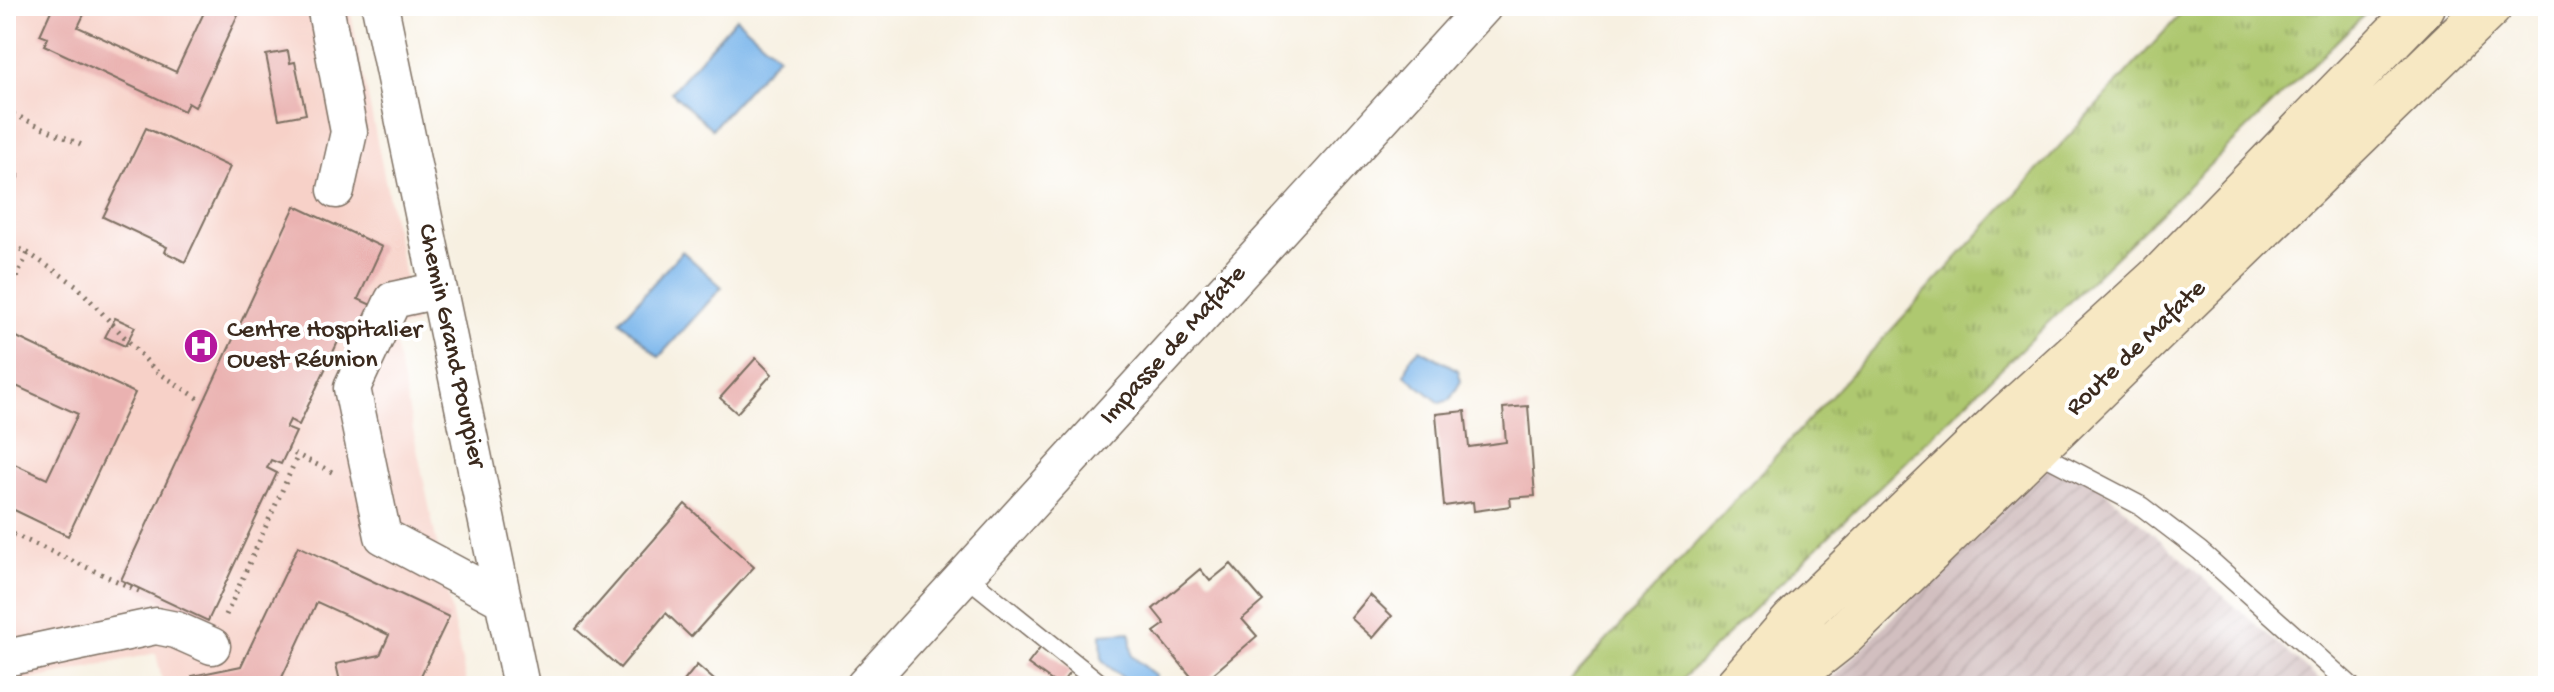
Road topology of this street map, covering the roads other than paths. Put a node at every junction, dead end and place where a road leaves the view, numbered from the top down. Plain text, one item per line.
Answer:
1 (325, 6) edge
2 (380, 6) edge
3 (1484, 6) edge
4 (2423, 6) edge
5 (2490, 6) edge
6 (336, 190) dead end
7 (439, 290) junction
8 (2017, 436) junction
9 (965, 575) junction
10 (503, 600) junction
11 (212, 646) road end
12 (6, 658) edge
13 (521, 686) edge
14 (864, 686) edge
15 (1103, 686) edge
16 (1737, 686) edge
17 (1779, 686) edge
18 (2351, 686) edge

1 - 6 street
2 - 7 street, Chemin Grand Pourpier
3 - 9 street, Impasse de Mafate
4 - 8 main road, Route de Mafate
5 - 8 main road, Route de Mafate
7 - 10 street, Chemin Grand Pourpier
7 - 10 street
8 - 16 main road, Route de Mafate
8 - 17 main road, Route de Mafate
8 - 18 lane
9 - 14 street, Impasse de Mafate
9 - 15 lane
10 - 13 street, Chemin Grand Pourpier
11 - 12 street

